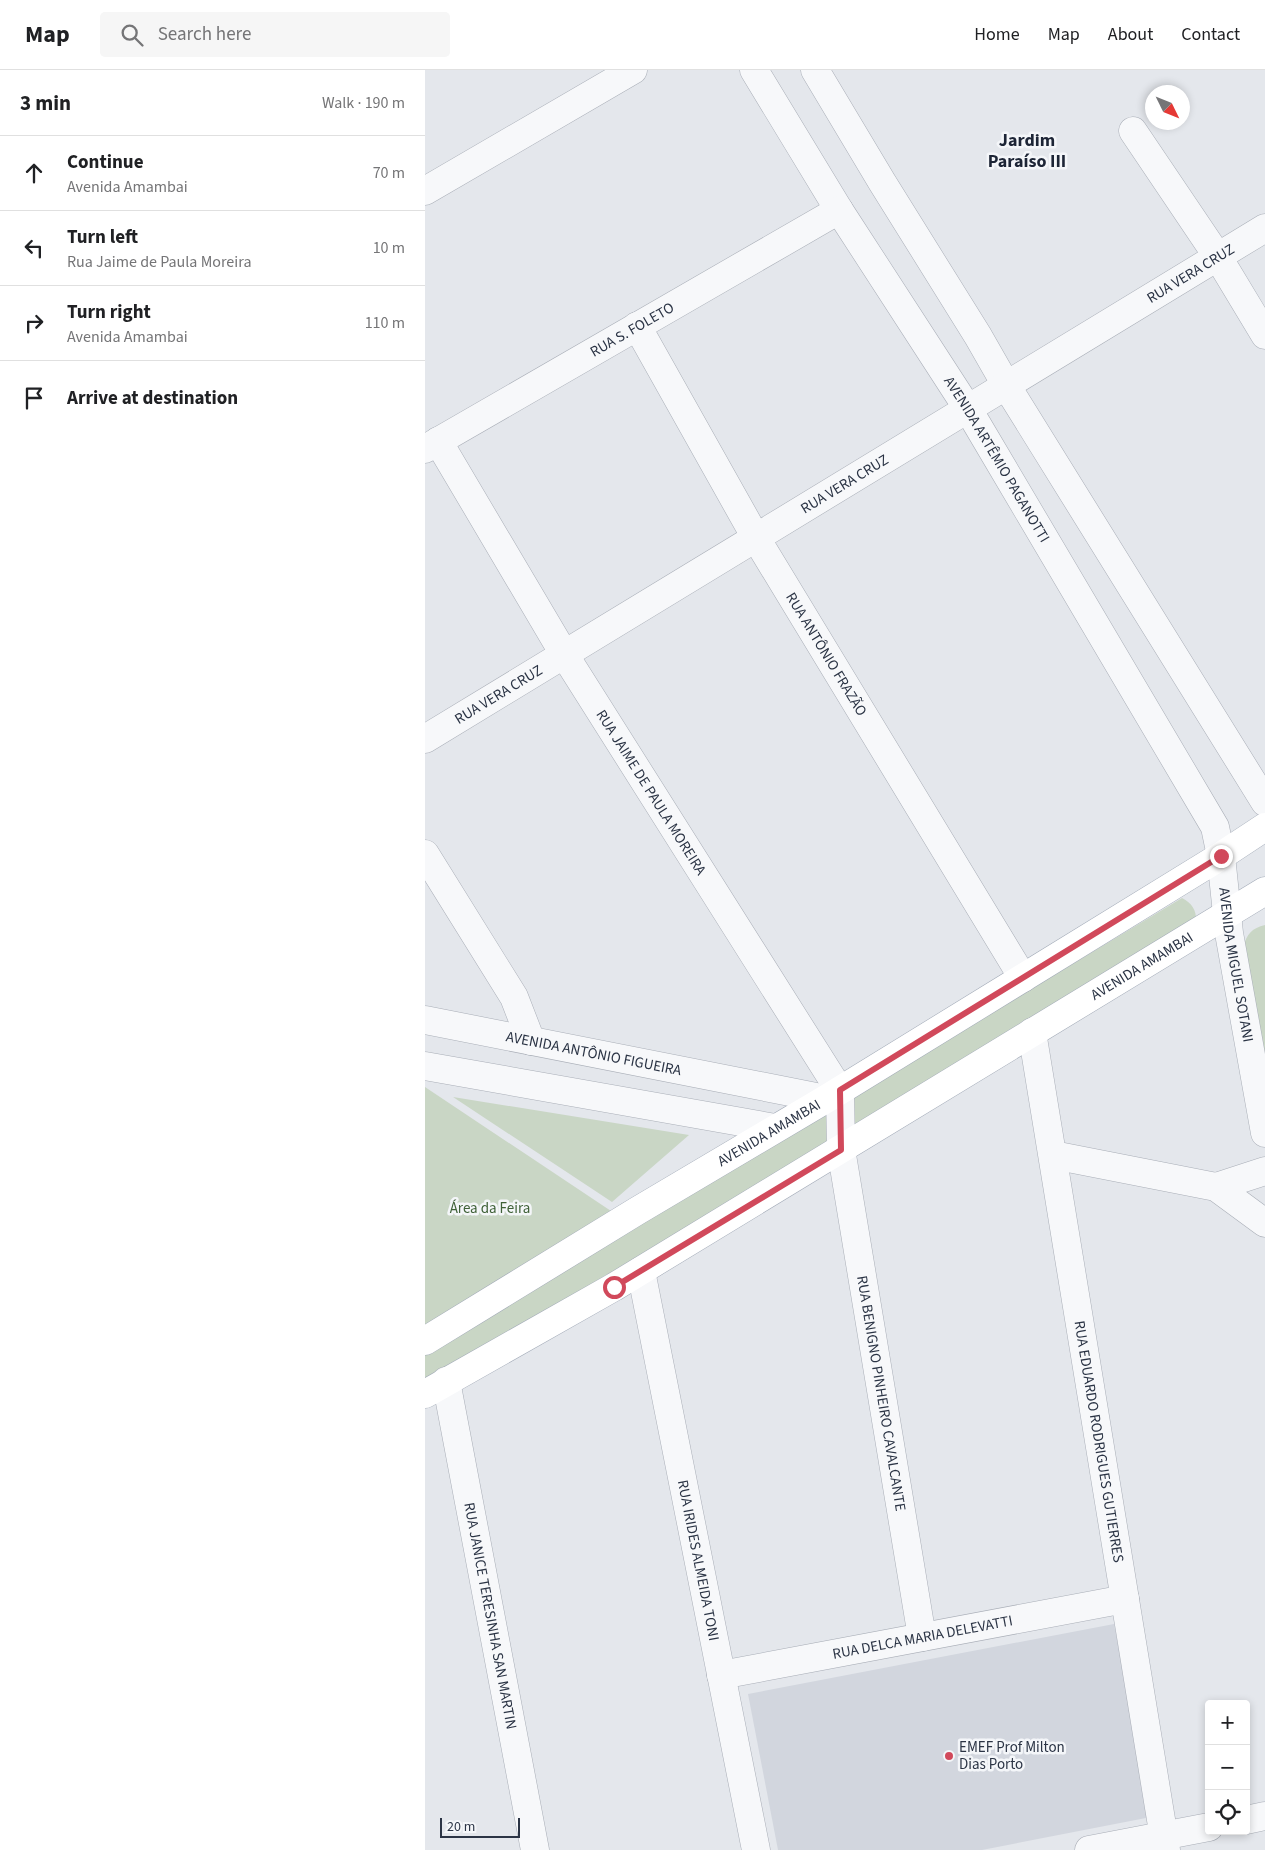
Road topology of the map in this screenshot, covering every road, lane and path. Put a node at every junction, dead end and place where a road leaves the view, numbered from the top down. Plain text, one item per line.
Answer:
1 (633, 70) edge
2 (754, 70) edge
3 (815, 70) edge
4 (1133, 132) dead end
5 (425, 191) edge
6 (839, 210) junction
7 (1265, 228) edge
8 (1217, 257) junction
9 (637, 326) junction
10 (1265, 335) edge
11 (1006, 385) junction
12 (968, 409) junction
13 (432, 445) edge
14 (756, 538) junction
15 (564, 654) junction
16 (425, 739) edge
17 (1265, 802) edge
18 (1265, 827) edge
19 (425, 854) edge
20 (1221, 856) junction
21 (1265, 891) edge
22 (1226, 914) junction
23 (1023, 978) junction
24 (425, 1020) edge
25 (1032, 1032) junction
26 (531, 1041) junction
27 (425, 1066) edge
28 (764, 1087) junction
29 (833, 1095) junction
30 (748, 1124) junction
31 (775, 1128) junction
32 (1265, 1133) edge
33 (841, 1150) junction
34 (1053, 1155) junction
35 (1265, 1171) edge
36 (1217, 1186) junction
37 (1265, 1223) edge
38 (641, 1271) junction
39 (425, 1341) edge
40 (435, 1388) edge
41 (1125, 1599) junction
42 (922, 1637) junction
43 (721, 1675) junction
44 (1265, 1816) edge
45 (1250, 1819) edge
46 (1205, 1828) edge
47 (1165, 1843) edge
48 (535, 1850) edge
49 (757, 1850) edge
50 (1089, 1850) edge

1 - 5 street
2 - 6 street, AVENIDA ARTÊMIO PAGANOTTI
3 - 11 street
4 - 8 street
6 - 9 street, RUA S. FOLETO
6 - 12 street, AVENIDA ARTÊMIO PAGANOTTI
7 - 8 street, RUA VERA CRUZ
8 - 10 street
8 - 11 street, RUA VERA CRUZ
9 - 13 street, RUA S. FOLETO
9 - 14 street, RUA ANTÔNIO FRAZÃO
11 - 12 street, RUA VERA CRUZ
11 - 17 street
12 - 14 street, RUA VERA CRUZ
12 - 20 street, AVENIDA ARTÊMIO PAGANOTTI
13 - 15 street, RUA JAIME DE PAULA MOREIRA
14 - 15 street, RUA VERA CRUZ
14 - 23 street, RUA ANTÔNIO FRAZÃO
15 - 16 street, RUA VERA CRUZ
15 - 29 street, RUA JAIME DE PAULA MOREIRA
18 - 20 main road, AVENIDA AMAMBAI
19 - 26 street
20 - 22 street, AVENIDA MIGUEL SOTANI
20 - 23 main road, AVENIDA AMAMBAI
21 - 22 main road, AVENIDA AMAMBAI
22 - 25 main road, AVENIDA AMAMBAI
22 - 32 street, AVENIDA MIGUEL SOTANI
23 - 29 main road, AVENIDA AMAMBAI
24 - 26 street, AVENIDA ANTÔNIO FIGUEIRA
25 - 33 main road, AVENIDA AMAMBAI
25 - 34 street, RUA EDUARDO RODRIGUES GUTIERRES
26 - 28 street, AVENIDA ANTÔNIO FIGUEIRA
27 - 30 street
28 - 29 street, AVENIDA ANTÔNIO FIGUEIRA
28 - 30 street
29 - 31 main road, AVENIDA AMAMBAI
29 - 33 street
30 - 31 street
31 - 39 main road, AVENIDA AMAMBAI
33 - 38 main road, AVENIDA AMAMBAI
33 - 42 street, RUA BENIGNO PINHEIRO CAVALCANTE
34 - 36 street
34 - 41 street, RUA EDUARDO RODRIGUES GUTIERRES
35 - 36 street
36 - 37 street
38 - 40 main road, AVENIDA AMAMBAI
38 - 43 street, RUA IRIDES ALMEIDA TONI
40 - 48 street, RUA JANICE TERESINHA SAN MARTIN
41 - 42 street, RUA DELCA MARIA DELEVATTI
41 - 47 street, RUA EDUARDO RODRIGUES GUTIERRES
42 - 43 street, RUA DELCA MARIA DELEVATTI
43 - 49 street, RUA IRIDES ALMEIDA TONI
44 - 45 street
46 - 47 street
47 - 50 street

